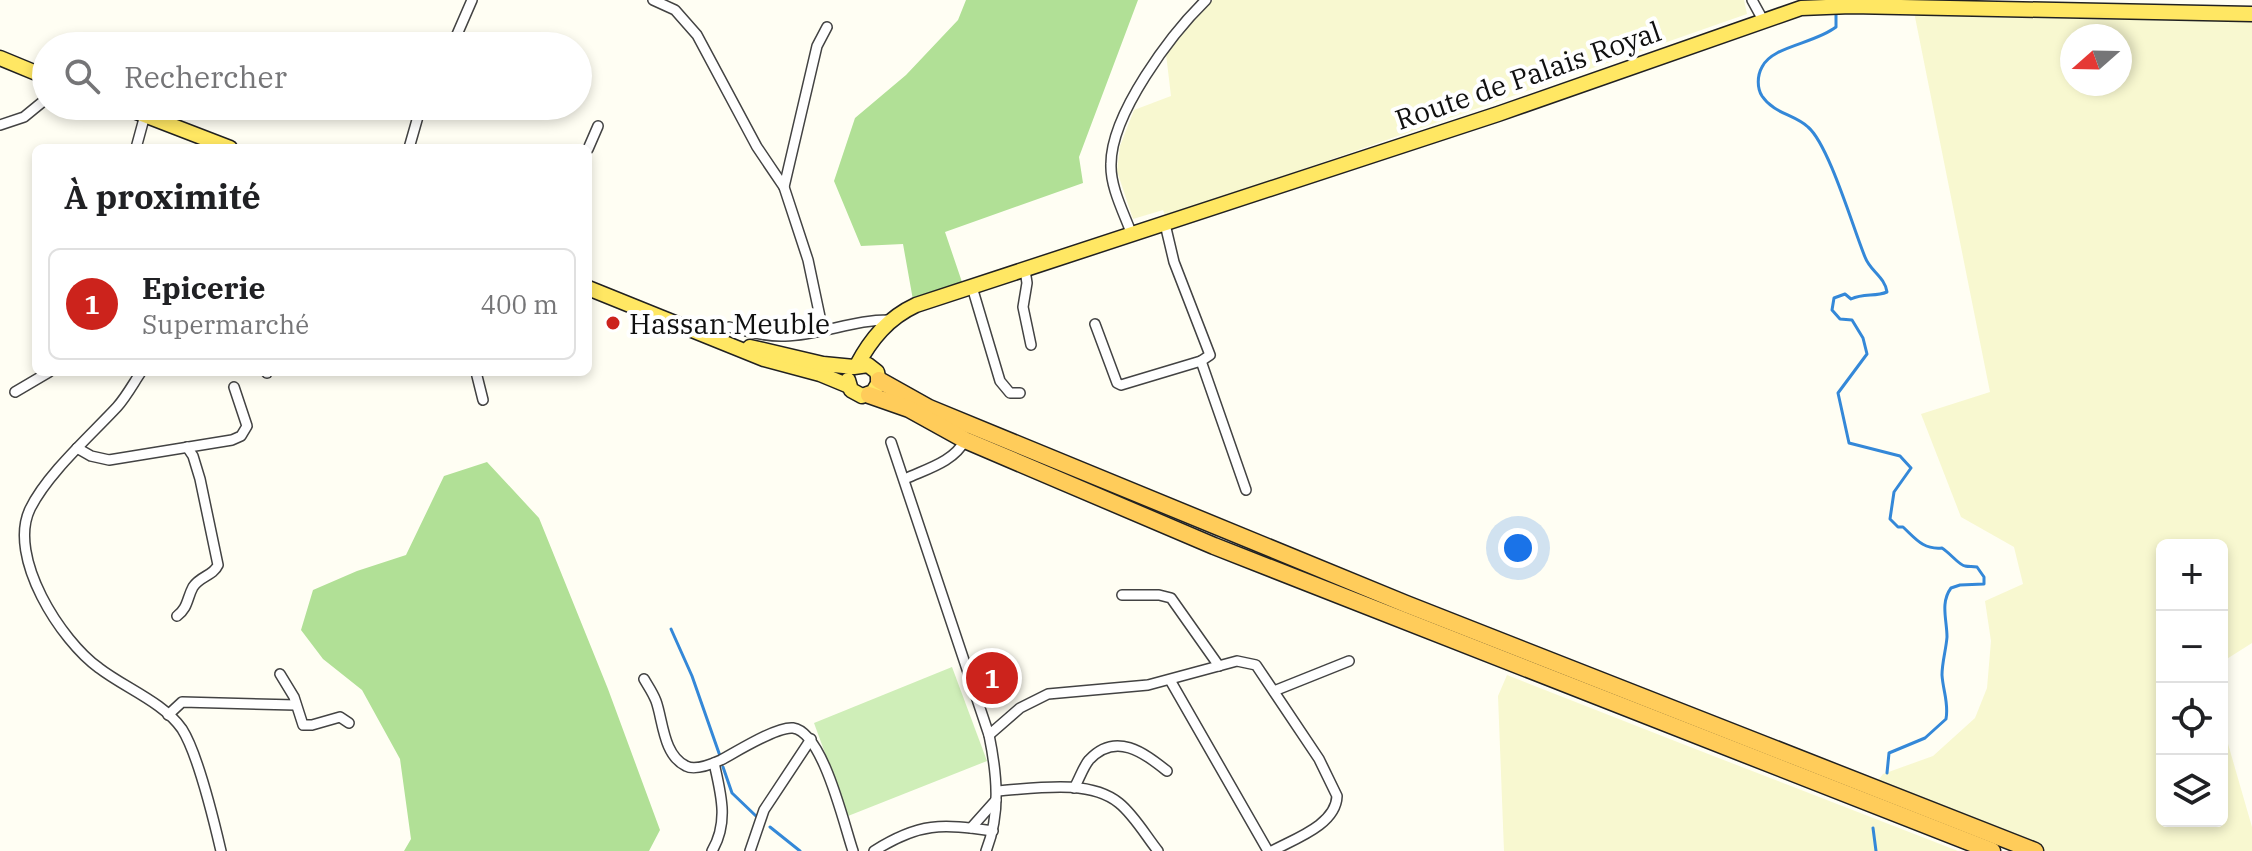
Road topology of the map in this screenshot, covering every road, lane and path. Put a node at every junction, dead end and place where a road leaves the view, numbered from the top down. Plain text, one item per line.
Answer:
1 (472, 0) edge
2 (653, 0) edge
3 (1206, 0) edge
4 (1752, 0) edge
5 (2252, 14) edge
6 (1763, 20) junction
7 (827, 27) dead end
8 (458, 32) edge
9 (0, 58) edge
10 (32, 71) edge
11 (32, 110) edge
12 (144, 120) edge
13 (158, 120) edge
14 (417, 120) edge
15 (0, 125) edge
16 (598, 126) dead end
17 (191, 133) junction
18 (137, 144) edge
19 (195, 144) edge
20 (220, 144) edge
21 (410, 144) edge
22 (590, 144) edge
23 (784, 187) junction
24 (1165, 224) junction
25 (1132, 235) junction
26 (1025, 270) junction
27 (972, 287) junction
28 (592, 290) edge
29 (891, 320) junction
30 (1095, 324) dead end
31 (729, 327) dead end
32 (823, 331) junction
33 (722, 342) junction
34 (1031, 345) dead end
35 (1205, 358) junction
36 (855, 366) junction
37 (877, 374) junction
38 (42, 376) edge
39 (138, 376) edge
40 (477, 376) edge
41 (849, 386) junction
42 (234, 387) dead end
43 (15, 392) dead end
44 (1020, 393) dead end
45 (869, 395) junction
46 (483, 400) dead end
47 (934, 410) junction
48 (965, 440) junction
49 (891, 442) dead end
50 (187, 447) junction
51 (77, 448) junction
52 (905, 479) junction
53 (1246, 490) dead end
54 (1122, 595) dead end
55 (177, 616) dead end
56 (1349, 661) dead end
57 (1219, 666) junction
58 (280, 674) dead end
59 (644, 679) dead end
60 (1170, 680) junction
61 (1274, 691) junction
62 (296, 705) junction
63 (168, 715) junction
64 (349, 723) dead end
65 (989, 735) junction
66 (811, 739) junction
67 (714, 763) junction
68 (1167, 771) dead end
69 (1074, 788) junction
70 (996, 796) junction
71 (971, 828) junction
72 (993, 831) junction
73 (221, 851) edge
74 (712, 851) edge
75 (750, 851) edge
76 (853, 851) edge
77 (874, 851) edge
78 (986, 851) edge
79 (1158, 851) edge
80 (1270, 851) edge
81 (1992, 851) edge
82 (2035, 851) edge

1 - 8 street
2 - 23 street
3 - 25 street
4 - 6 street
5 - 6 main road, Route de Palais Royal
6 - 24 main road, Route de Palais Royal
7 - 23 street
9 - 10 main road
11 - 15 street
12 - 18 street
13 - 17 main road
14 - 21 street
16 - 22 street
17 - 19 street
17 - 20 main road
23 - 32 street
24 - 25 main road, Route de Palais Royal
24 - 35 street
25 - 26 main road, Route de Palais Royal
26 - 27 main road, Route de Palais Royal
26 - 34 street
27 - 29 main road, Route de Palais Royal
27 - 44 street
28 - 33 main road
29 - 32 street
29 - 36 main road, Route de Palais Royal
29 - 37 main road
30 - 35 street
31 - 32 street
33 - 36 main road
33 - 41 main road
35 - 53 street
36 - 37 main road
36 - 41 main road
37 - 45 main road
37 - 47 highway
38 - 43 street
39 - 51 street
40 - 46 street
41 - 45 main road
42 - 50 street
45 - 48 highway
47 - 48 highway
47 - 82 highway
48 - 52 street
48 - 81 highway
49 - 52 street
50 - 51 street
50 - 55 street
51 - 63 street
52 - 65 street
54 - 57 street
56 - 61 street
57 - 60 street
57 - 61 street
58 - 62 street
59 - 67 street
60 - 65 street
60 - 80 street
61 - 80 street
62 - 63 street
62 - 64 street
63 - 73 street
65 - 70 street
66 - 67 street
66 - 75 street
66 - 76 street
67 - 74 street
68 - 69 street
69 - 70 street
69 - 79 street
70 - 71 street
70 - 72 street
71 - 72 street
71 - 77 street
72 - 78 street

